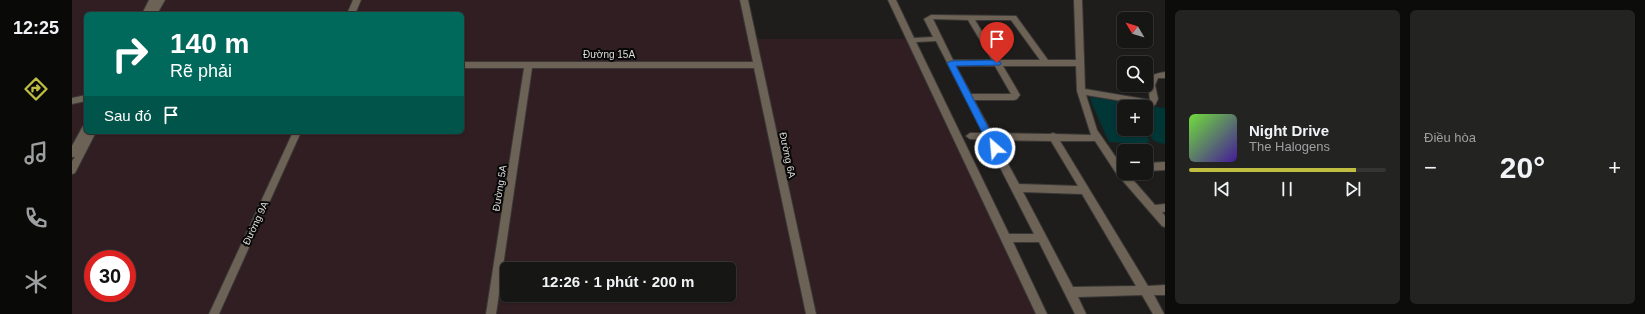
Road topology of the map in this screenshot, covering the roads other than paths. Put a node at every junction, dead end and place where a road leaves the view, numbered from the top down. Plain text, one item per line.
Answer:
1 (153, 0) edge
2 (160, 0) edge
3 (357, 0) edge
4 (744, 0) edge
5 (892, 0) edge
6 (1078, 0) edge
7 (147, 12) edge
8 (154, 12) edge
9 (352, 12) edge
10 (970, 17) junction
11 (938, 39) junction
12 (912, 40) junction
13 (1045, 62) junction
14 (951, 63) junction
15 (997, 63) junction
16 (1081, 63) junction
17 (464, 65) edge
18 (757, 65) junction
19 (528, 66) junction
20 (1165, 75) edge
21 (1081, 91) junction
22 (968, 97) junction
23 (84, 98) edge
24 (72, 101) edge
25 (84, 132) edge
26 (91, 134) edge
27 (296, 134) edge
28 (988, 135) junction
29 (970, 136) dead end
30 (1053, 136) junction
31 (1096, 138) junction
32 (72, 154) edge
33 (1117, 164) edge
34 (1165, 166) edge
35 (1153, 167) edge
36 (72, 170) edge
37 (1130, 180) edge
38 (1015, 188) junction
39 (1085, 190) junction
40 (1165, 208) edge
41 (1153, 209) junction
42 (1165, 223) edge
43 (1005, 238) junction
44 (1041, 238) junction
45 (1165, 290) edge
46 (1145, 291) junction
47 (1070, 292) junction
48 (214, 314) edge
49 (491, 314) edge
50 (811, 314) edge
51 (1042, 314) edge
52 (1081, 314) edge
53 (1159, 314) edge

1 - 7 street
2 - 8 street
3 - 9 street
4 - 18 street, Đường 6A
5 - 12 street
6 - 16 street
10 - 11 street
10 - 13 street
10 - 15 street
11 - 12 street
11 - 14 street
12 - 43 street
13 - 15 street
13 - 16 street
14 - 15 street
14 - 22 street
15 - 22 street
16 - 21 street
17 - 19 street, Đường 15A
18 - 19 street, Đường 15A
18 - 50 street, Đường 6A
19 - 49 street, Đường 5A
20 - 21 street
21 - 31 street
22 - 28 street
23 - 24 street
25 - 32 street
26 - 36 street
27 - 48 street, Đường 9A
28 - 29 street
28 - 30 street
28 - 38 street
30 - 31 street
30 - 39 street
31 - 33 street
34 - 35 street
37 - 41 street
38 - 39 street
38 - 44 street
39 - 46 street
40 - 41 street
41 - 42 street
43 - 44 street
43 - 51 street
44 - 47 street
45 - 46 street
46 - 47 street
46 - 53 street
47 - 52 street

